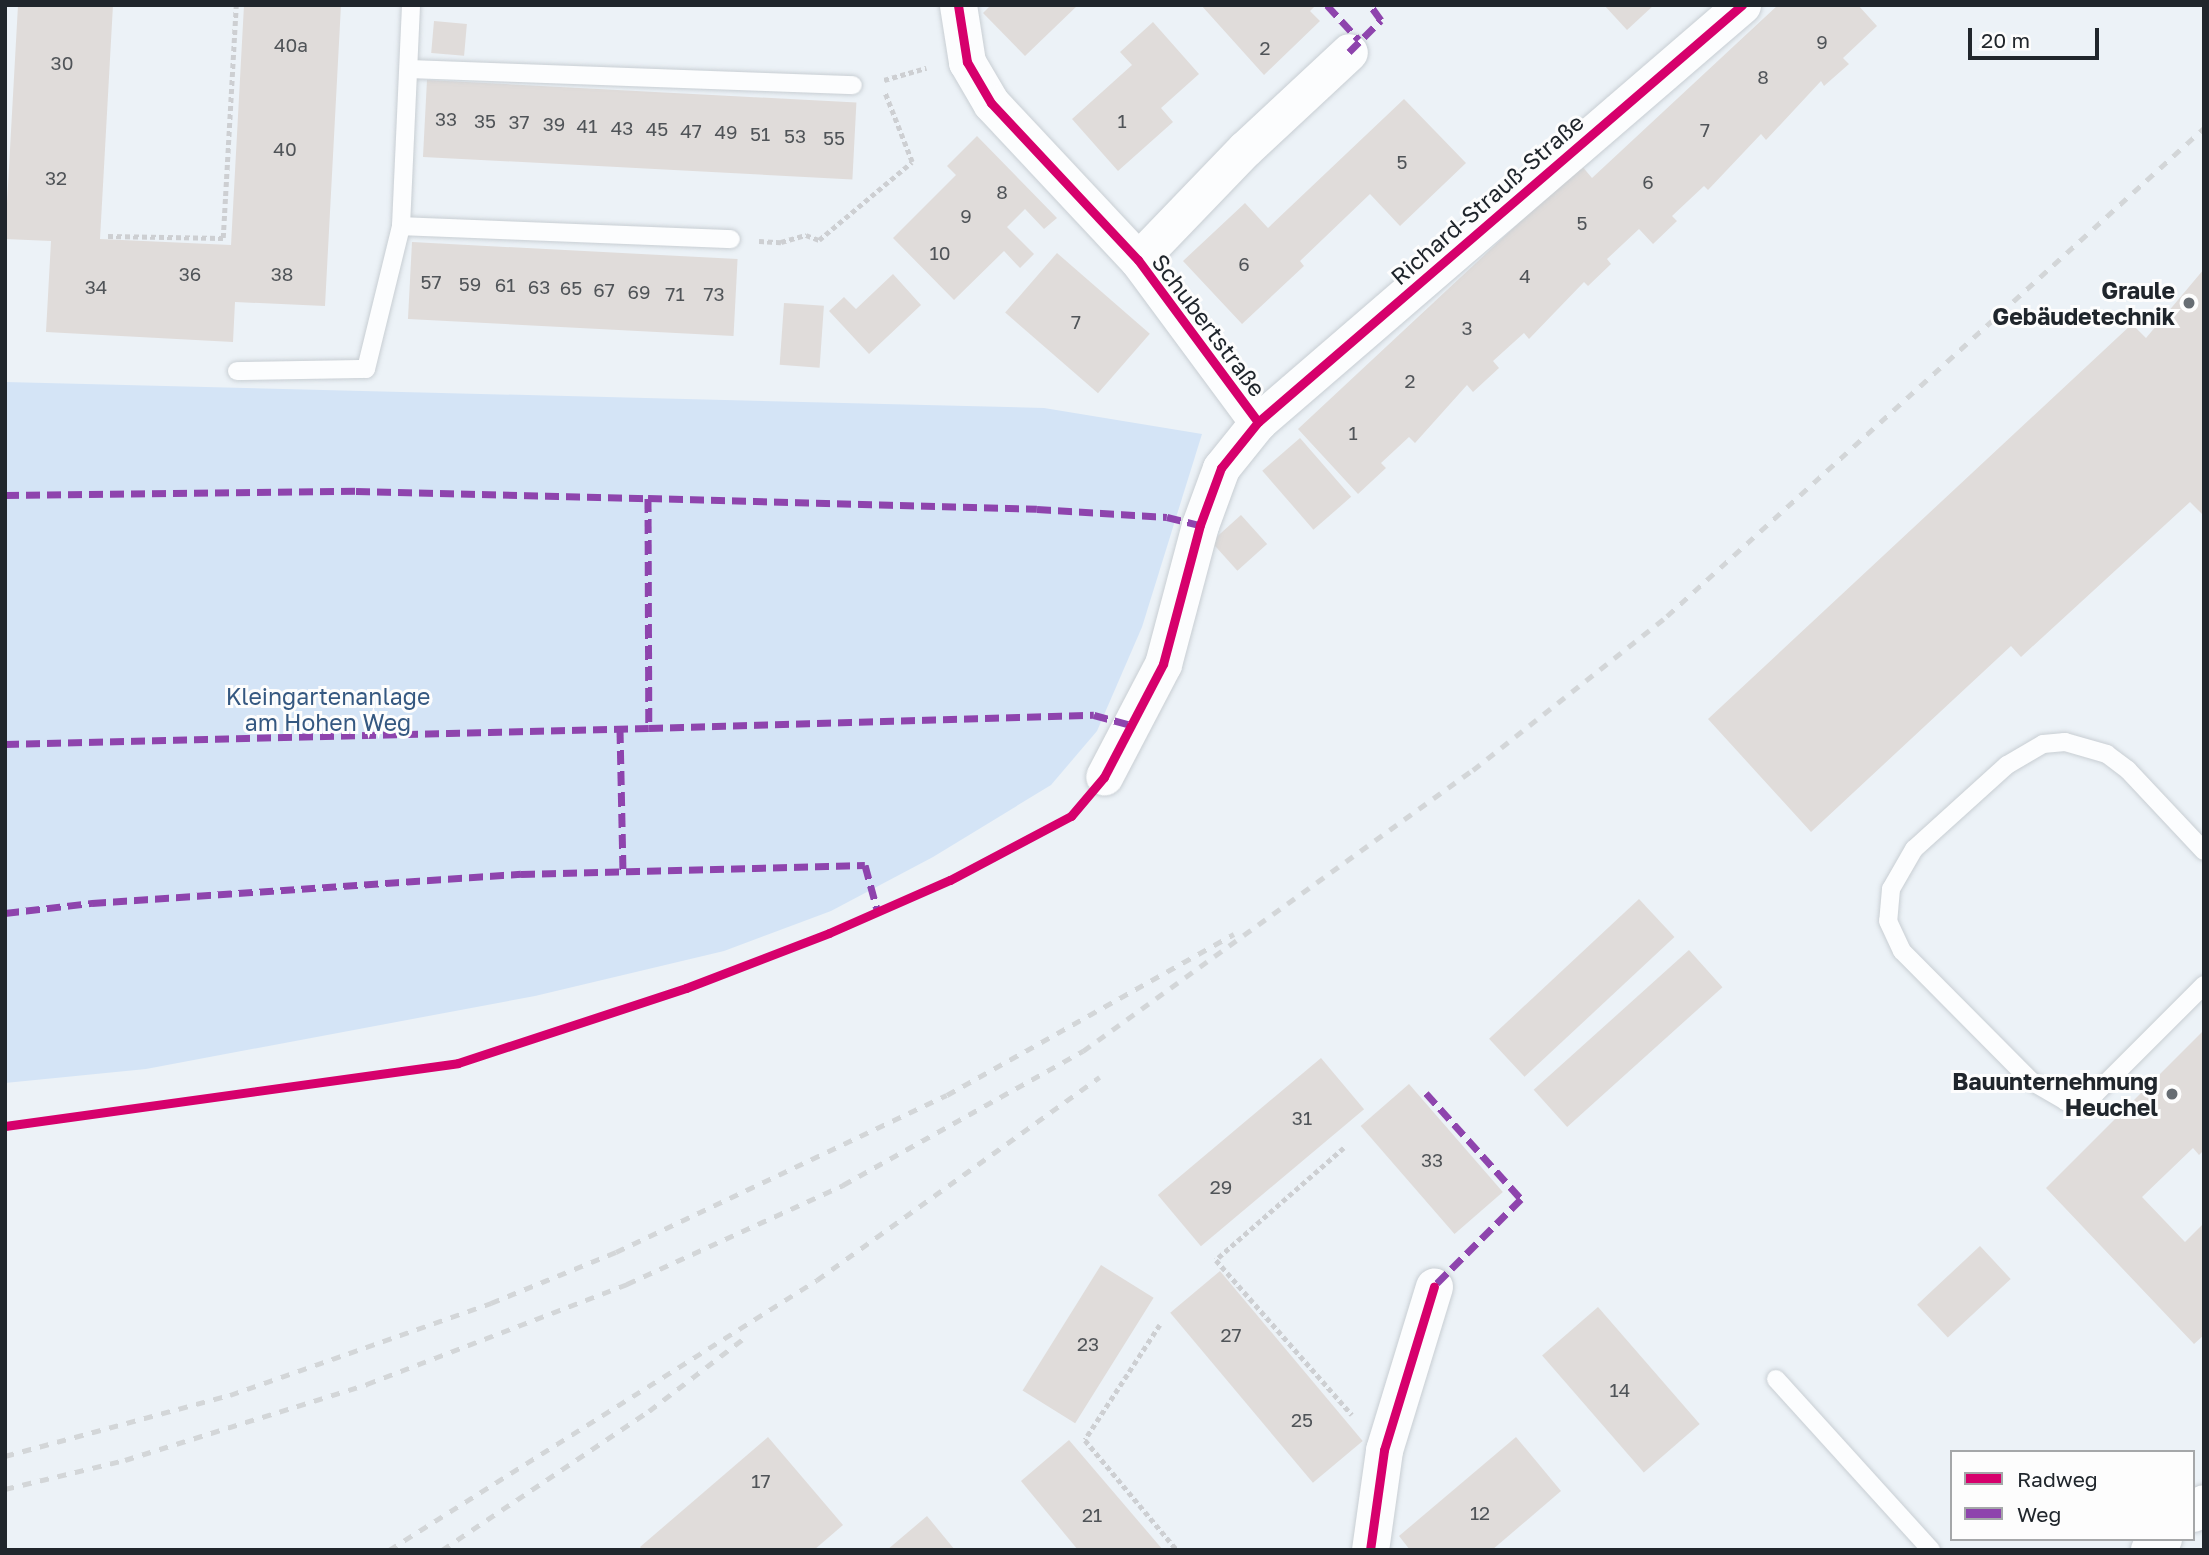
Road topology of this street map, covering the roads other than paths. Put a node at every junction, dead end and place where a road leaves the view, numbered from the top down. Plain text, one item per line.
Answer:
1 (411, 5) edge
2 (958, 5) edge
3 (1742, 5) edge
4 (1349, 52) dead end
5 (411, 69) junction
6 (853, 85) dead end
7 (401, 226) junction
8 (731, 239) road end
9 (1138, 260) junction
10 (237, 371) dead end
11 (1258, 422) junction
12 (1104, 778) dead end
13 (2204, 851) edge
14 (2204, 985) edge
15 (1434, 1286) dead end
16 (1776, 1379) dead end
17 (1370, 1550) edge
18 (1930, 1550) edge

1 - 5 lane
2 - 9 street, Schubertstraße
3 - 11 street, Richard-Strauß-Straße
4 - 9 street, Schubertstraße
5 - 6 lane
5 - 7 lane
7 - 8 lane
7 - 10 lane
9 - 11 street, Schubertstraße
11 - 12 street, Schubertstraße
13 - 14 lane
15 - 17 street
16 - 18 lane

